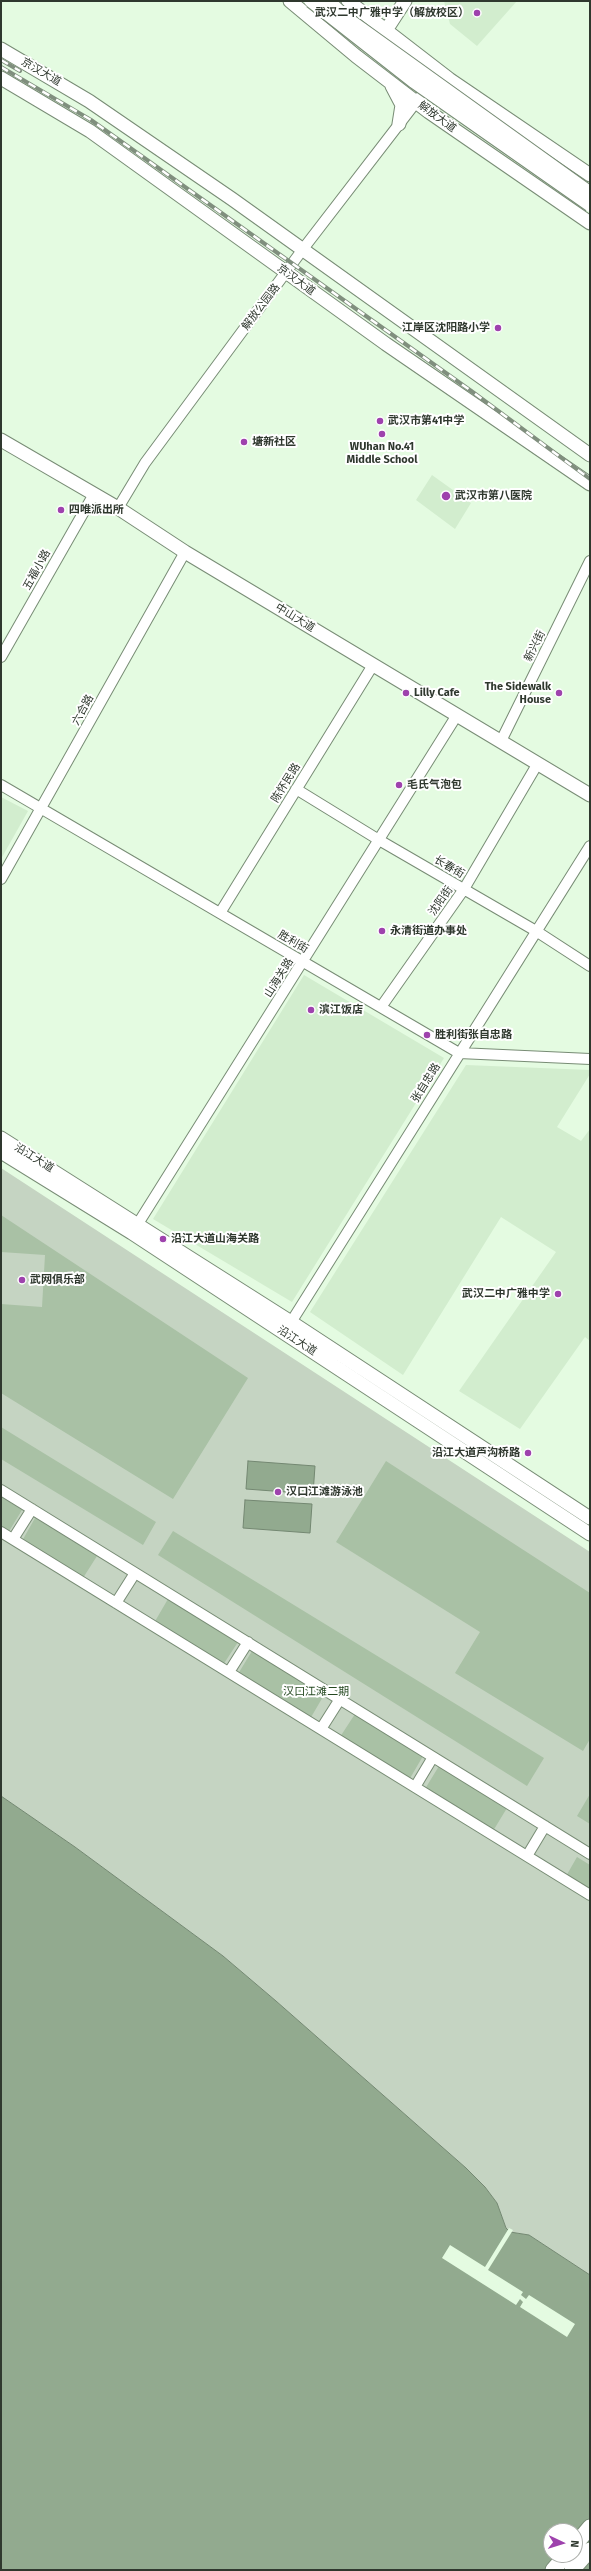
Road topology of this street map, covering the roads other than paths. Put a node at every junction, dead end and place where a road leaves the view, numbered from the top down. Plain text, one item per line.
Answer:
1 (290, 1) edge
2 (311, 1) edge
3 (328, 1) edge
4 (348, 1) edge
5 (405, 1) edge
6 (386, 32) junction
7 (1, 49) edge
8 (364, 62) junction
9 (439, 72) junction
10 (1, 78) edge
11 (391, 82) junction
12 (420, 98) junction
13 (399, 124) junction
14 (526, 132) junction
15 (590, 175) edge
16 (590, 194) edge
17 (590, 205) edge
18 (590, 223) edge
19 (303, 249) junction
20 (287, 273) junction
21 (1, 440) edge
22 (590, 455) edge
23 (590, 484) edge
24 (94, 494) junction
25 (118, 508) junction
26 (185, 552) junction
27 (590, 561) edge
28 (1, 658) edge
29 (373, 665) junction
30 (457, 715) junction
31 (501, 741) junction
32 (538, 763) junction
33 (1, 785) edge
34 (296, 789) junction
35 (590, 795) edge
36 (41, 808) junction
37 (379, 840) junction
38 (590, 846) edge
39 (1, 879) edge
40 (464, 889) junction
41 (220, 913) junction
42 (536, 931) junction
43 (303, 962) junction
44 (590, 966) edge
45 (381, 1008) junction
46 (459, 1053) junction
47 (590, 1059) edge
48 (1, 1138) edge
49 (1, 1152) edge
50 (134, 1228) junction
51 (291, 1322) junction
52 (284, 1333) junction
53 (1, 1490) edge
54 (32, 1509) junction
55 (590, 1518) edge
56 (1, 1532) edge
57 (590, 1534) edge
58 (13, 1539) junction
59 (135, 1573) junction
60 (116, 1603) junction
61 (248, 1642) junction
62 (229, 1672) junction
63 (340, 1699) junction
64 (321, 1729) junction
65 (433, 1757) junction
66 (415, 1787) junction
67 (545, 1826) junction
68 (590, 1854) edge
69 (527, 1856) junction
70 (590, 1895) edge
71 (590, 2527) edge
72 (583, 2535) edge
73 (590, 2550) edge
74 (572, 2570) edge

1 - 8 main road, 解放大道
2 - 17 main road, 解放大道, bridge
3 - 16 main road, bridge
4 - 6 main road
5 - 6 main road
6 - 8 main road
6 - 9 main road
7 - 19 main road, 京汉大道
8 - 11 main road, 解放大道
9 - 12 street, 解放公园路
9 - 14 main road
10 - 20 main road, 京汉大道
11 - 12 main road, 解放大道
11 - 13 main road
12 - 13 street, 解放公园路
12 - 14 main road
12 - 18 main road, 解放大道
13 - 19 street, 解放公园路
14 - 15 main road
19 - 20 street, 解放公园路
19 - 22 main road, 京汉大道
20 - 23 main road, 京汉大道
20 - 25 street, 解放公园路
21 - 24 main road, 中山大道
24 - 25 main road, 中山大道
24 - 28 street, 五福小路
25 - 26 main road, 中山大道
26 - 29 main road, 中山大道
26 - 36 street, 六合路
27 - 31 street, 新兴街
29 - 30 main road, 中山大道
29 - 34 street, 陈怀民路
30 - 31 main road, 中山大道
30 - 37 street, 山海关路
31 - 32 main road, 中山大道
32 - 35 main road, 中山大道
32 - 40 street, 沈阳街
33 - 36 street, 胜利街
34 - 37 street, 长春街
34 - 41 street, 陈怀民路
36 - 39 street, 六合路
36 - 41 street, 胜利街
37 - 40 street, 长春街
37 - 43 street, 山海关路
38 - 42 street, 张自忠路
40 - 42 street, 长春街
40 - 45 street, 沈阳街
41 - 43 street, 胜利街
42 - 44 street, 长春街
42 - 46 street, 张自忠路
43 - 45 street, 胜利街
43 - 50 street, 山海关路
45 - 46 street, 胜利街
46 - 47 street, 胜利街
46 - 51 street, 张自忠路
48 - 50 main road, 沿江大道
49 - 50 main road, 沿江大道
50 - 51 main road, 沿江大道
50 - 52 main road, 沿江大道
51 - 52 street, 张自忠路
51 - 55 main road, 沿江大道
52 - 57 main road, 沿江大道
53 - 54 street
54 - 58 street
54 - 59 street
56 - 58 street
58 - 60 street
59 - 60 street
59 - 61 street
60 - 62 street
61 - 62 street
61 - 63 street
62 - 64 street
63 - 64 street
63 - 65 street
64 - 66 street
65 - 66 street
65 - 67 street
66 - 69 street
67 - 68 street
67 - 69 street
69 - 70 street
71 - 72 highway
73 - 74 highway

